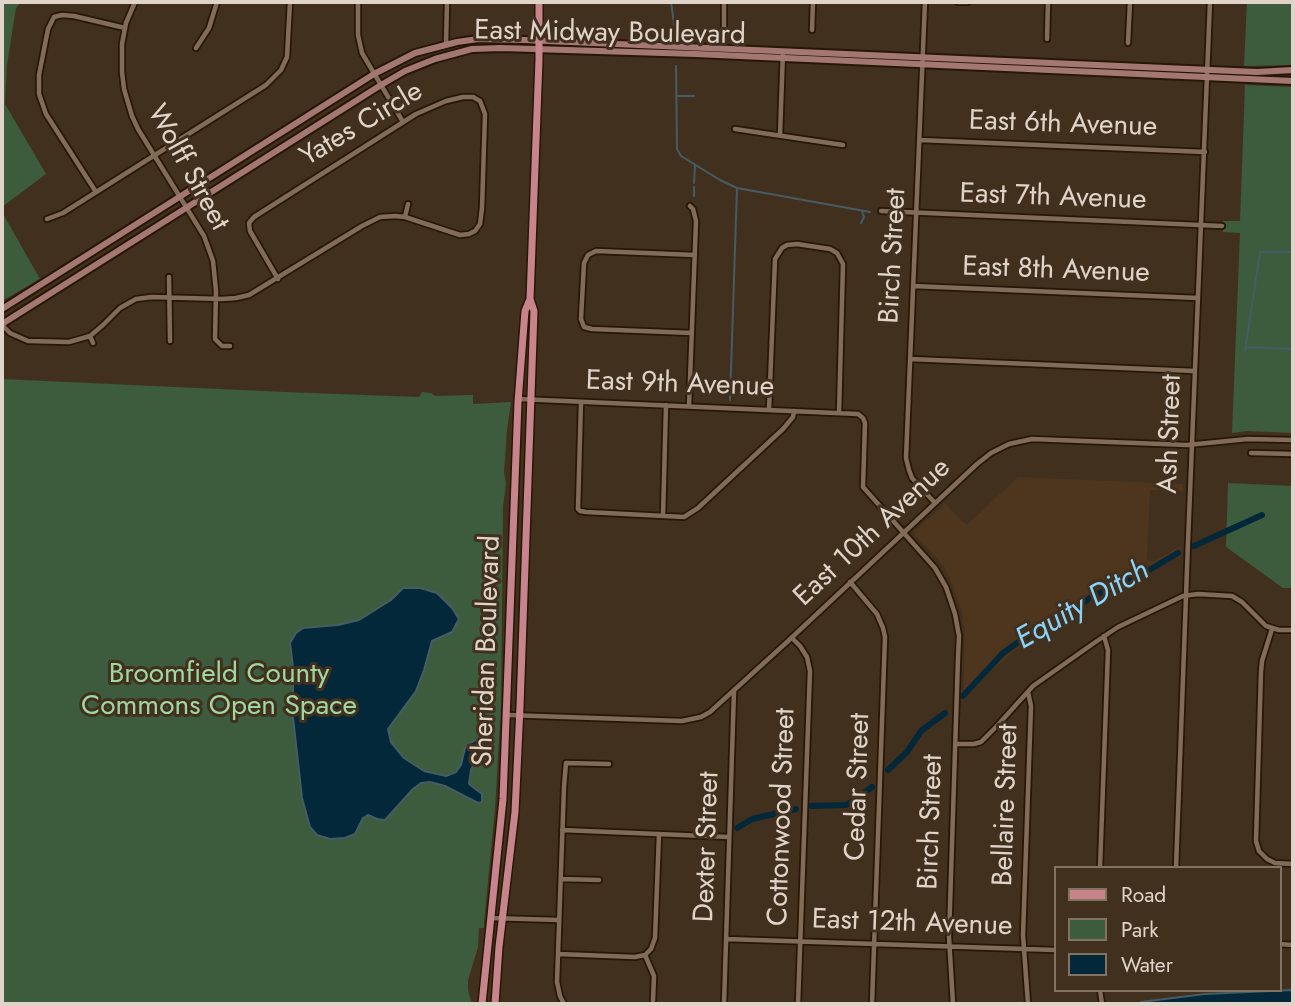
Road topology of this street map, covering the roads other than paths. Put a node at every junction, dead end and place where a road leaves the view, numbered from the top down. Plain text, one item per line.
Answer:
1 (135, 2) edge
2 (217, 2) edge
3 (290, 2) edge
4 (358, 2) edge
5 (447, 2) edge
6 (539, 2) edge
7 (724, 2) edge
8 (813, 2) edge
9 (925, 2) edge
10 (958, 2) edge
11 (968, 2) edge
12 (1048, 2) edge
13 (1130, 2) edge
14 (1210, 2) edge
15 (724, 27) dead end
16 (125, 28) junction
17 (812, 30) dead end
18 (1047, 39) dead end
19 (1128, 43) dead end
20 (446, 44) junction
21 (539, 45) junction
22 (196, 48) dead end
23 (783, 55) junction
24 (924, 61) junction
25 (1293, 70) edge
26 (1208, 73) junction
27 (374, 74) junction
28 (1293, 81) edge
29 (381, 85) junction
30 (403, 122) junction
31 (735, 130) dead end
32 (780, 135) junction
33 (920, 140) junction
34 (843, 145) dead end
35 (1205, 152) junction
36 (155, 156) junction
37 (96, 192) junction
38 (180, 196) junction
39 (408, 204) dead end
40 (690, 206) dead end
41 (187, 207) junction
42 (881, 211) dead end
43 (918, 213) junction
44 (405, 217) junction
45 (47, 219) dead end
46 (1202, 225) junction
47 (1222, 226) dead end
48 (475, 231) junction
49 (479, 238) dead end
50 (695, 255) junction
51 (169, 276) dead end
52 (278, 279) junction
53 (913, 286) junction
54 (170, 298) junction
55 (1198, 298) junction
56 (216, 299) junction
57 (530, 299) junction
58 (2, 309) edge
59 (2, 325) edge
60 (692, 333) junction
61 (90, 336) junction
62 (170, 341) dead end
63 (93, 343) dead end
64 (230, 346) dead end
65 (910, 359) junction
66 (1195, 371) junction
67 (519, 399) junction
68 (531, 400) junction
69 (581, 402) junction
70 (666, 405) junction
71 (689, 406) junction
72 (769, 410) junction
73 (794, 411) junction
74 (839, 413) junction
75 (1293, 440) edge
76 (1192, 445) junction
77 (1251, 453) dead end
78 (1293, 454) edge
79 (935, 503) junction
80 (663, 516) junction
81 (904, 532) junction
82 (850, 582) junction
83 (1186, 595) junction
84 (1272, 629) junction
85 (1293, 631) edge
86 (1104, 636) junction
87 (792, 638) junction
88 (734, 690) junction
89 (1028, 691) junction
90 (507, 715) junction
91 (520, 715) junction
92 (956, 744) junction
93 (609, 764) dead end
94 (562, 830) junction
95 (659, 834) junction
96 (729, 837) junction
97 (1293, 864) edge
98 (1100, 866) edge
99 (1176, 866) edge
100 (561, 879) junction
101 (599, 880) dead end
102 (490, 918) junction
103 (503, 919) junction
104 (559, 920) junction
105 (726, 939) junction
106 (800, 941) junction
107 (874, 944) junction
108 (949, 947) junction
109 (1024, 949) junction
110 (1054, 950) edge
111 (558, 954) junction
112 (645, 955) junction
113 (653, 1001) dead end
114 (482, 1004) edge
115 (495, 1004) edge
116 (564, 1004) edge
117 (724, 1004) edge
118 (798, 1004) edge
119 (872, 1004) edge
120 (953, 1004) edge
121 (1028, 1004) edge

1 - 16 street, Wolff Street
2 - 22 street
3 - 36 street
4 - 27 street
5 - 20 street
6 - 21 main road, Sheridan Boulevard
7 - 15 street
8 - 17 street
9 - 24 street, Birch Street
10 - 11 street
12 - 18 street
13 - 19 street
14 - 26 street, Ash Street
16 - 36 street, Wolff Street
16 - 37 street
20 - 21 main road, East Midway Boulevard
20 - 27 main road, East Midway Boulevard
21 - 23 main road, East Midway Boulevard
21 - 29 main road, East Midway Boulevard
21 - 57 main road, Sheridan Boulevard
23 - 24 main road, East Midway Boulevard
23 - 32 street
24 - 26 main road, East Midway Boulevard
24 - 33 street, Birch Street
25 - 26 main road, East Midway Boulevard
26 - 28 main road, East Midway Boulevard
26 - 35 street, Ash Street
27 - 29 street
27 - 38 main road, East Midway Boulevard
29 - 30 street
29 - 41 main road, East Midway Boulevard
30 - 48 street, Yates Circle
30 - 52 street, Yates Circle
31 - 32 street
32 - 34 street
33 - 35 street, East 6th Avenue
33 - 43 street, Birch Street
35 - 46 street, Ash Street
36 - 37 street
36 - 38 street, Wolff Street
37 - 45 street
38 - 41 street, Wolff Street
38 - 58 main road, East Midway Boulevard
39 - 44 street
40 - 50 street
41 - 56 street, Wolff Street
41 - 59 main road, East Midway Boulevard
42 - 43 street, East 7th Avenue
43 - 46 street, East 7th Avenue
43 - 53 street, Birch Street
44 - 48 street
44 - 52 street
46 - 47 street, East 7th Avenue
46 - 55 street, Ash Street
48 - 49 street
50 - 60 street
50 - 60 street
51 - 54 street
52 - 56 street
53 - 55 street, East 8th Avenue
53 - 65 street, Birch Street
54 - 56 street
54 - 61 street
54 - 62 street
55 - 66 street, Ash Street
56 - 64 street, Wolff Street
57 - 67 main road, Sheridan Boulevard
57 - 68 main road, Sheridan Boulevard
59 - 61 street
60 - 71 street
61 - 63 street
65 - 66 street
65 - 79 street, Birch Street
66 - 76 street, Ash Street
67 - 68 street, East 9th Avenue
67 - 90 main road, Sheridan Boulevard
68 - 69 street, East 9th Avenue
68 - 91 main road, Sheridan Boulevard
69 - 70 street, East 9th Avenue
69 - 80 street
70 - 71 street, East 9th Avenue
70 - 80 street
71 - 72 street, East 9th Avenue
72 - 73 street, East 9th Avenue
72 - 74 street
73 - 74 street, East 9th Avenue
73 - 80 street
74 - 81 street, Birch Street
75 - 76 street, East 10th Avenue
76 - 79 street, East 10th Avenue
76 - 83 street, Ash Street
77 - 78 street
79 - 81 street, East 10th Avenue
81 - 82 street, East 10th Avenue
81 - 92 street, Birch Street
82 - 87 street, East 10th Avenue
82 - 107 street, Cedar Street
83 - 84 street
83 - 86 street
83 - 99 street, Ash Street
84 - 85 street
84 - 97 street
86 - 89 street
86 - 98 street
87 - 88 street, East 10th Avenue
87 - 106 street, Cottonwood Street
88 - 91 street, East 10th Avenue
88 - 96 street, Dexter Street
89 - 92 street
89 - 109 street, Bellaire Street
90 - 91 street, East 10th Avenue
90 - 102 main road, Sheridan Boulevard
91 - 103 main road, Sheridan Boulevard
92 - 108 street, Birch Street
93 - 94 street
94 - 95 street
94 - 100 street
95 - 96 street
95 - 112 street
96 - 105 street, Dexter Street
100 - 101 street
100 - 104 street
102 - 103 street
102 - 114 main road, Sheridan Boulevard
103 - 104 street
103 - 115 main road, Sheridan Boulevard
104 - 111 street
105 - 106 street, East 12th Avenue
105 - 117 street, Dexter Street
106 - 107 street, East 12th Avenue
106 - 118 street, Cottonwood Street
107 - 108 street, East 12th Avenue
107 - 119 street, Cedar Street
108 - 109 street, East 12th Avenue
108 - 120 street, Birch Street
109 - 110 street, East 12th Avenue
109 - 121 street, Bellaire Street
111 - 112 street
111 - 116 street
112 - 113 street

